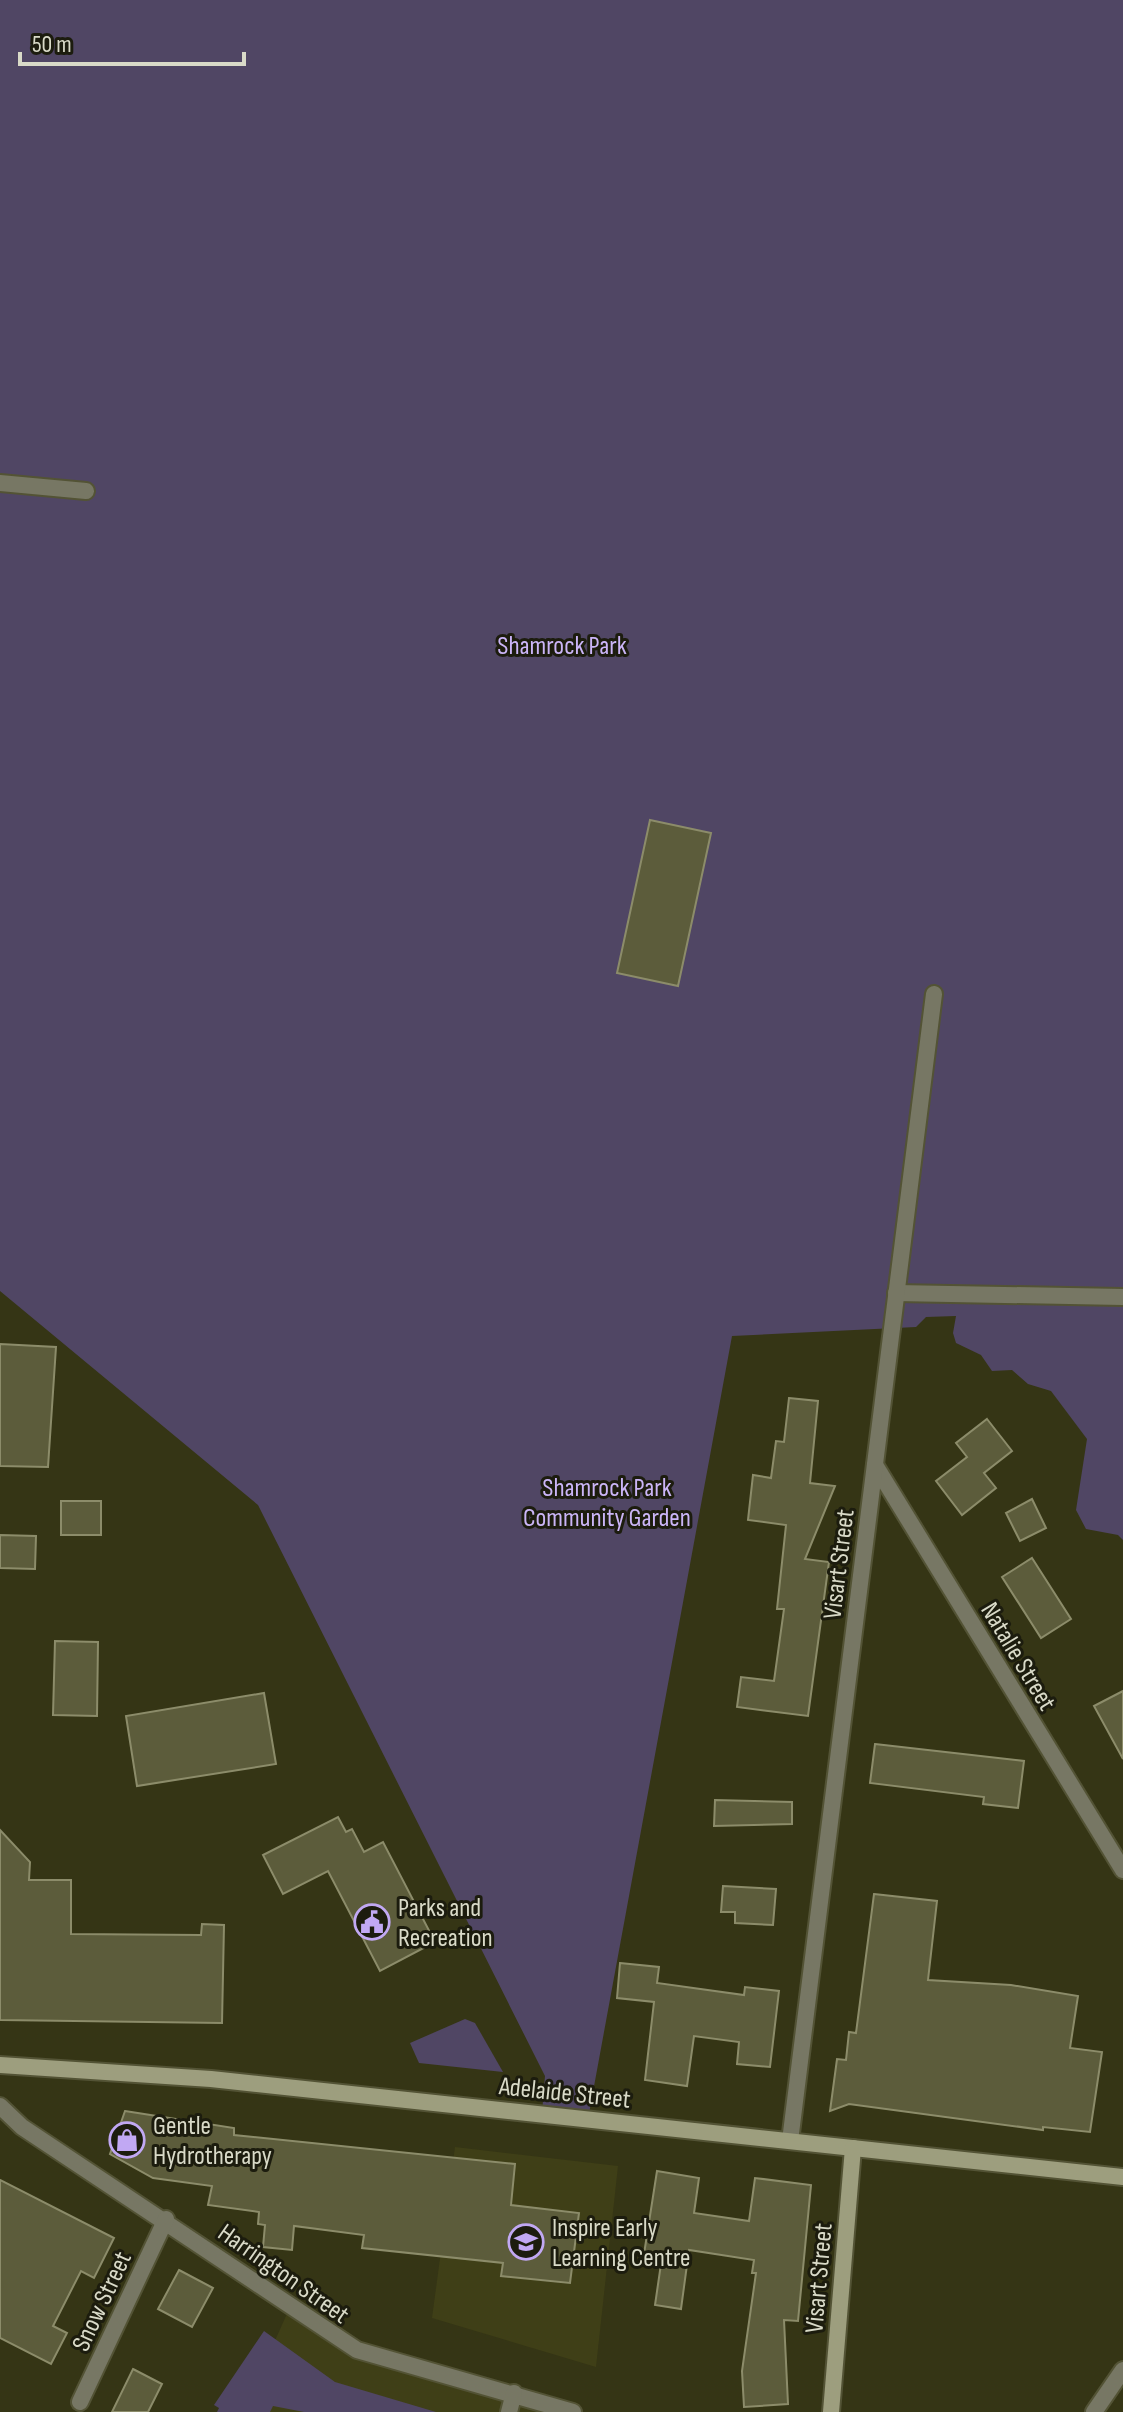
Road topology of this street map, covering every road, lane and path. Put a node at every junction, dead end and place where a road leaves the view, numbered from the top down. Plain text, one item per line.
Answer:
1 (0, 483) edge
2 (86, 491) dead end
3 (934, 994) dead end
4 (896, 1293) junction
5 (1123, 1297) edge
6 (875, 1465) junction
7 (1123, 1870) edge
8 (0, 2065) edge
9 (0, 2106) edge
10 (790, 2141) junction
11 (853, 2148) junction
12 (1123, 2177) edge
13 (166, 2219) junction
14 (1123, 2370) edge
15 (514, 2393) junction
16 (80, 2402) dead end
17 (509, 2412) edge
18 (573, 2412) edge
19 (831, 2412) edge
20 (1094, 2412) edge

1 - 2 street
3 - 4 street, Visart Street
4 - 5 street
4 - 6 street, Visart Street
6 - 7 street, Natalie Street
6 - 10 street, Visart Street
8 - 10 street, Adelaide Street
9 - 13 street, Harrington Street
10 - 11 street, Adelaide Street
11 - 12 street, Adelaide Street
11 - 19 street, Visart Street
13 - 15 street, Harrington Street
13 - 16 street, Snow Street
14 - 20 street
15 - 17 street
15 - 18 street, Harrington Street

